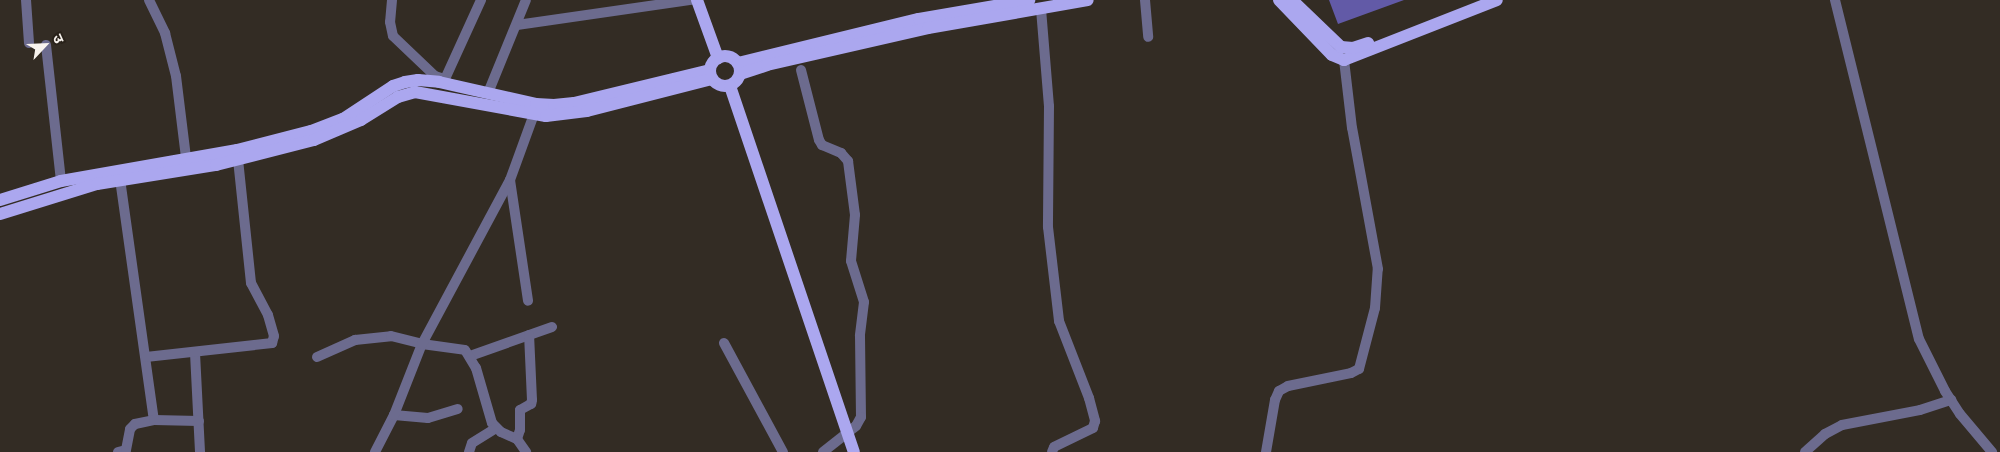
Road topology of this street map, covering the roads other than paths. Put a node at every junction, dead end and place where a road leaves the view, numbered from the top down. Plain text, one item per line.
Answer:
1 (26, 0) edge
2 (148, 0) edge
3 (392, 0) edge
4 (481, 0) edge
5 (526, 0) edge
6 (691, 0) edge
7 (696, 0) edge
8 (1029, 0) edge
9 (1088, 0) edge
10 (1145, 0) edge
11 (1279, 0) edge
12 (1292, 0) edge
13 (1480, 0) edge
14 (1497, 0) edge
15 (1835, 0) edge
16 (1042, 9) junction
17 (517, 25) junction
18 (1148, 37) dead end
19 (29, 42) dead end
20 (46, 46) dead end
21 (718, 58) junction
22 (1344, 60) junction
23 (739, 68) junction
24 (801, 70) dead end
25 (711, 75) junction
26 (730, 86) junction
27 (488, 93) junction
28 (534, 114) junction
29 (186, 158) junction
30 (238, 159) junction
31 (120, 179) junction
32 (510, 180) junction
33 (61, 181) junction
34 (0, 200) edge
35 (0, 214) edge
36 (528, 302) dead end
37 (552, 326) dead end
38 (529, 335) junction
39 (724, 343) dead end
40 (422, 344) junction
41 (195, 353) junction
42 (470, 356) junction
43 (317, 357) dead end
44 (146, 358) junction
45 (1951, 400) junction
46 (458, 410) dead end
47 (394, 415) junction
48 (154, 420) junction
49 (199, 421) junction
50 (496, 428) junction
51 (848, 434) junction
52 (517, 439) junction
53 (1986, 449) edge
54 (118, 452) edge
55 (200, 452) edge
56 (375, 452) edge
57 (469, 452) edge
58 (526, 452) edge
59 (783, 452) edge
60 (823, 452) edge
61 (854, 452) edge
62 (1052, 452) edge
63 (1266, 452) edge
64 (1806, 452) edge

1 - 19 street
2 - 29 street
3 - 4 street
5 - 17 street
6 - 17 street
7 - 21 main road
8 - 23 main road
9 - 16 main road
10 - 18 street
11 - 22 main road
12 - 13 main road
14 - 22 main road
15 - 45 street
16 - 23 main road
16 - 62 street
17 - 27 street
20 - 33 street
21 - 23 main road
21 - 25 main road
22 - 63 street
23 - 26 main road
24 - 51 street
25 - 26 main road
25 - 27 main road
25 - 28 main road
26 - 51 main road
27 - 29 main road
28 - 30 main road
28 - 32 street
29 - 33 main road
30 - 31 main road
30 - 41 street
31 - 35 main road
31 - 44 street
32 - 36 street
32 - 40 street
33 - 34 main road
37 - 38 street
38 - 42 street
38 - 52 street
39 - 59 street
40 - 42 street
40 - 43 street
40 - 47 street
41 - 44 street
41 - 49 street
42 - 50 street
44 - 48 street
45 - 53 street
45 - 64 street
46 - 47 street
47 - 56 street
48 - 49 street
48 - 54 street
49 - 55 street
50 - 52 street
50 - 57 street
51 - 60 street
51 - 61 main road
52 - 58 street

